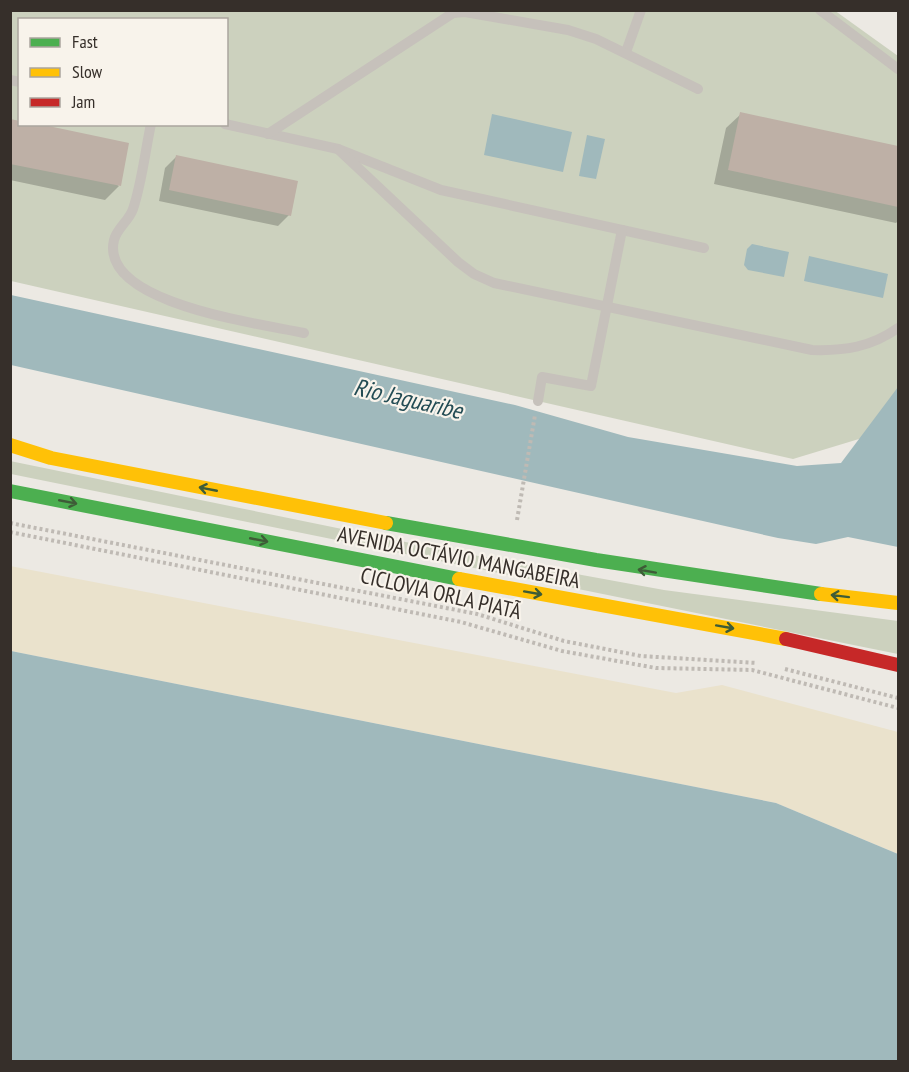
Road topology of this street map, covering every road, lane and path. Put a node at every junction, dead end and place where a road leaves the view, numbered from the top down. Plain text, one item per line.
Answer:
1 (641, 10) edge
2 (820, 10) edge
3 (626, 52) junction
4 (898, 69) edge
5 (698, 89) dead end
6 (228, 125) edge
7 (151, 126) edge
8 (268, 134) junction
9 (338, 150) junction
10 (622, 230) junction
11 (704, 248) dead end
12 (607, 309) junction
13 (898, 328) edge
14 (304, 333) dead end
15 (538, 401) joint
16 (10, 445) edge
17 (10, 490) edge
18 (519, 510) dead end
19 (10, 523) edge
20 (10, 532) edge
21 (898, 603) edge
22 (762, 664) dead end
23 (898, 665) edge
24 (783, 668) dead end
25 (898, 698) edge
26 (898, 708) edge

1 - 3 lane
2 - 4 lane
3 - 5 lane
3 - 8 lane
6 - 8 lane
7 - 14 lane
8 - 9 lane
9 - 10 lane
9 - 12 lane
10 - 11 lane
10 - 12 lane
12 - 13 lane
12 - 15 lane
15 - 18 path
21 -> 16 main road, AVENIDA OCTÁVIO MANGABEIRA
17 -> 23 main road, AVENIDA OCTÁVIO MANGABEIRA
19 - 22 path, CICLOVIA ORLA PIATÃ
20 - 26 path
24 - 25 path

